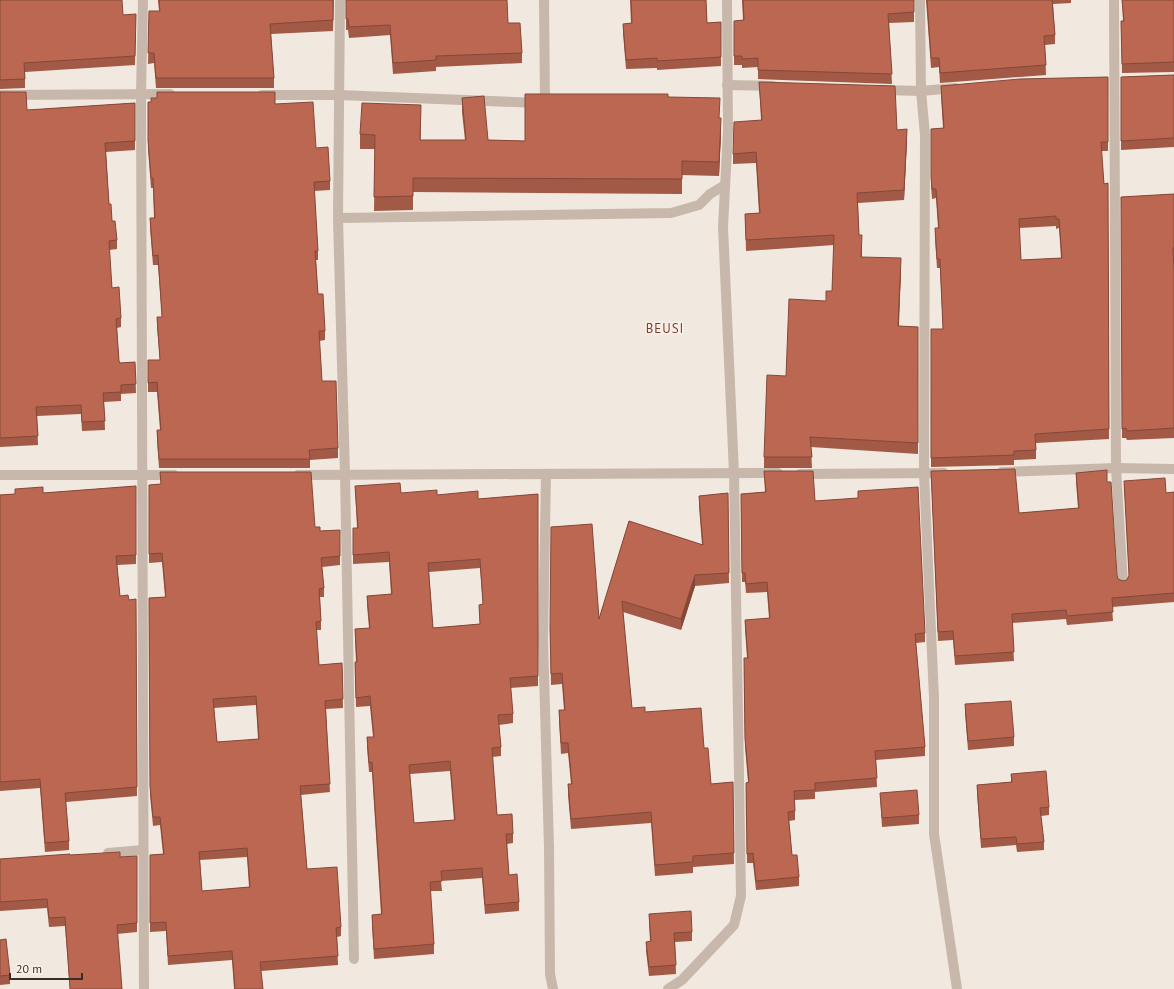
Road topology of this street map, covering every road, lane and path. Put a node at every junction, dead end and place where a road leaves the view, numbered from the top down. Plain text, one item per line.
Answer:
1 (143, 0) edge
2 (340, 0) edge
3 (544, 0) edge
4 (727, 0) edge
5 (920, 0) edge
6 (1114, 0) edge
7 (727, 85) junction
8 (781, 86) edge
9 (967, 87) edge
10 (874, 90) edge
11 (921, 91) junction
12 (142, 94) junction
13 (181, 94) edge
14 (0, 95) edge
15 (252, 95) edge
16 (339, 95) junction
17 (545, 103) junction
18 (557, 103) edge
19 (725, 184) junction
20 (338, 218) junction
21 (1116, 468) junction
22 (1174, 469) edge
23 (993, 472) edge
24 (734, 473) junction
25 (954, 473) edge
26 (345, 474) junction
27 (924, 474) junction
28 (0, 475) edge
29 (182, 475) edge
30 (291, 475) edge
31 (546, 475) junction
32 (143, 476) junction
33 (1123, 584) edge
34 (143, 850) junction
35 (95, 854) edge
36 (354, 959) dead end
37 (144, 989) edge
38 (553, 989) edge
39 (668, 989) edge
40 (957, 989) edge

1 - 12 street
2 - 16 street
3 - 17 street
4 - 7 street
5 - 11 street
6 - 21 street
7 - 8 street
7 - 19 street
9 - 11 street
10 - 11 street
11 - 27 street
12 - 13 street
12 - 14 street
12 - 32 street
15 - 16 street
16 - 17 street
16 - 20 street
17 - 18 street
19 - 20 street
19 - 24 street
20 - 26 street
21 - 22 street
21 - 23 street
21 - 33 street
24 - 27 street
24 - 31 street
24 - 39 street
25 - 27 street
26 - 30 street
26 - 31 street
26 - 36 street
27 - 40 street
28 - 32 street
29 - 32 street
31 - 38 street
32 - 34 street
34 - 35 street
34 - 37 street

